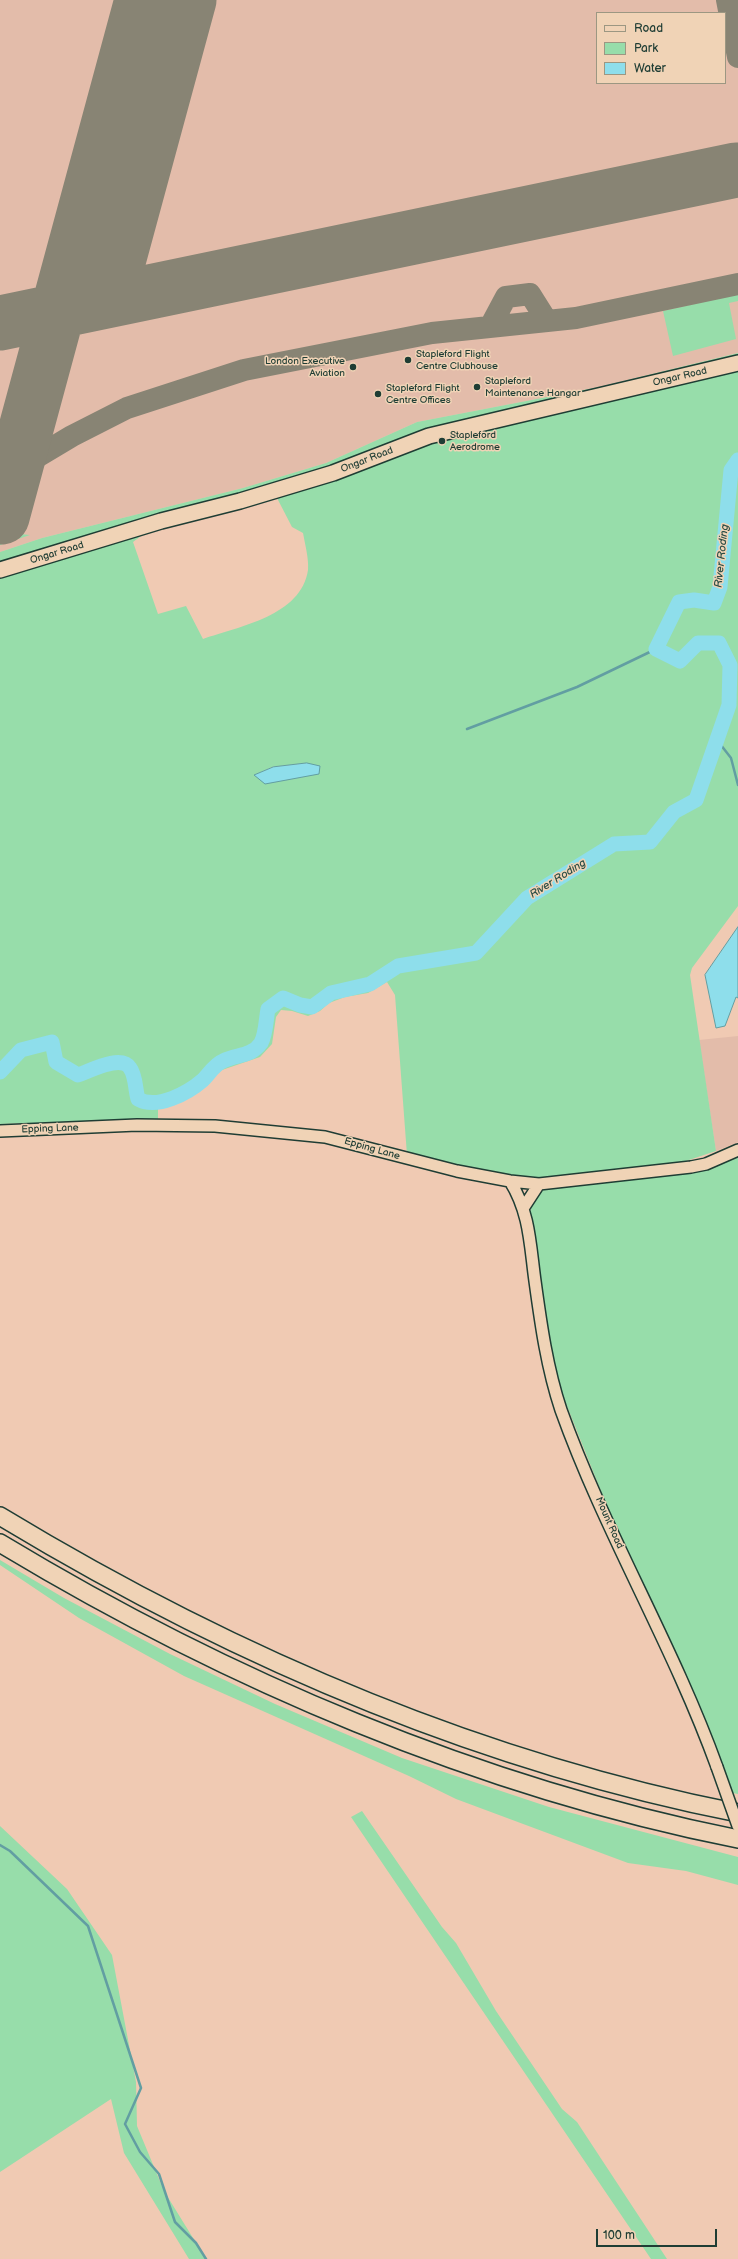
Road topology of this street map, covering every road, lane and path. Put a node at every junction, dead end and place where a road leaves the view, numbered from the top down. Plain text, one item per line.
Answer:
1 (738, 363) edge
2 (0, 570) edge
3 (0, 1131) edge
4 (738, 1150) edge
5 (510, 1182) junction
6 (539, 1184) junction
7 (524, 1207) junction
8 (0, 1516) edge
9 (0, 1543) edge
10 (738, 1813) edge
11 (738, 1826) edge
12 (738, 1838) edge

1 - 2 main road, Ongar Road
3 - 5 street, Epping Lane
4 - 6 street, Epping Lane
5 - 6 street, Epping Lane
5 - 7 street, Mount Road
6 - 7 street
7 - 11 street, Mount Road, bridge
8 - 10 highway
9 - 12 highway

